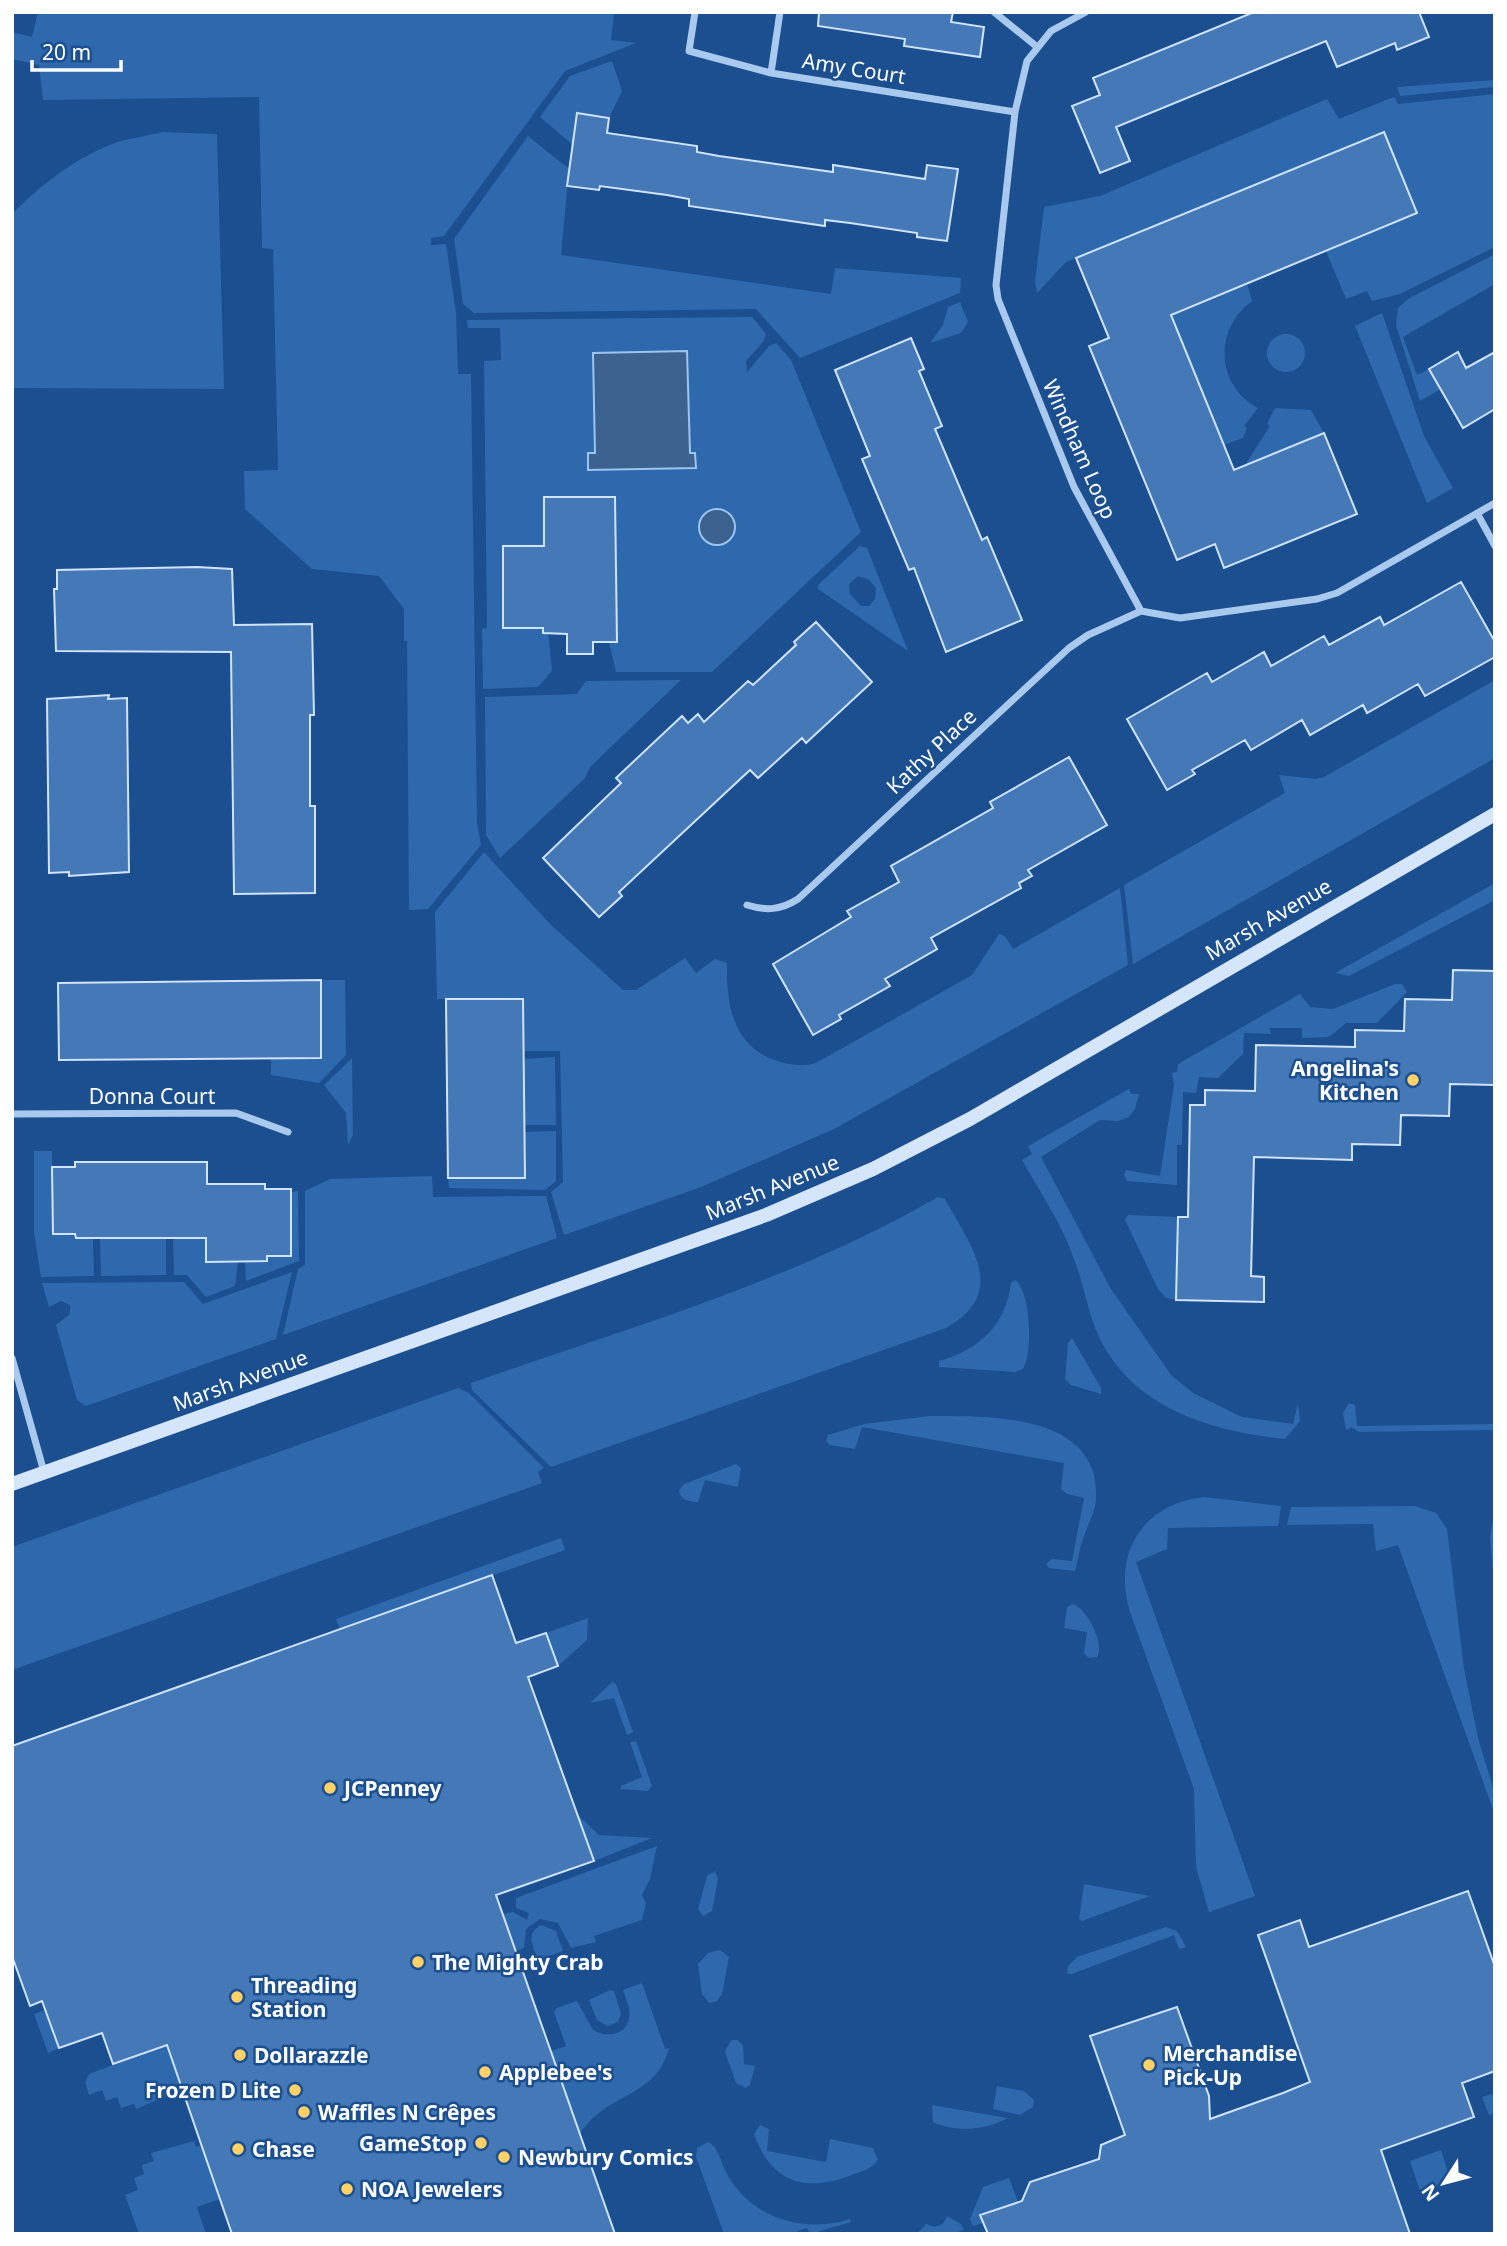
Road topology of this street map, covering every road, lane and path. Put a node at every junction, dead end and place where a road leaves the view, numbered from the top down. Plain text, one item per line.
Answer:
1 (695, 12) edge
2 (780, 12) edge
3 (994, 12) edge
4 (1086, 12) edge
5 (1036, 46) junction
6 (771, 73) junction
7 (1014, 112) junction
8 (1495, 503) edge
9 (1477, 513) junction
10 (1495, 546) edge
11 (1141, 611) junction
12 (1495, 814) edge
13 (747, 905) dead end
14 (12, 1114) edge
15 (288, 1132) dead end
16 (12, 1358) edge
17 (44, 1472) junction
18 (12, 1484) edge

1 - 6 street, Amy Court
2 - 6 street
3 - 5 street
4 - 5 street, Windham Loop
5 - 7 street, Windham Loop
6 - 7 street, Amy Court
7 - 11 street, Windham Loop
8 - 9 street
9 - 10 street
9 - 11 street
11 - 13 street, Kathy Place
12 - 17 street, Marsh Avenue
14 - 15 street, Donna Court
16 - 17 street
17 - 18 street, Marsh Avenue

